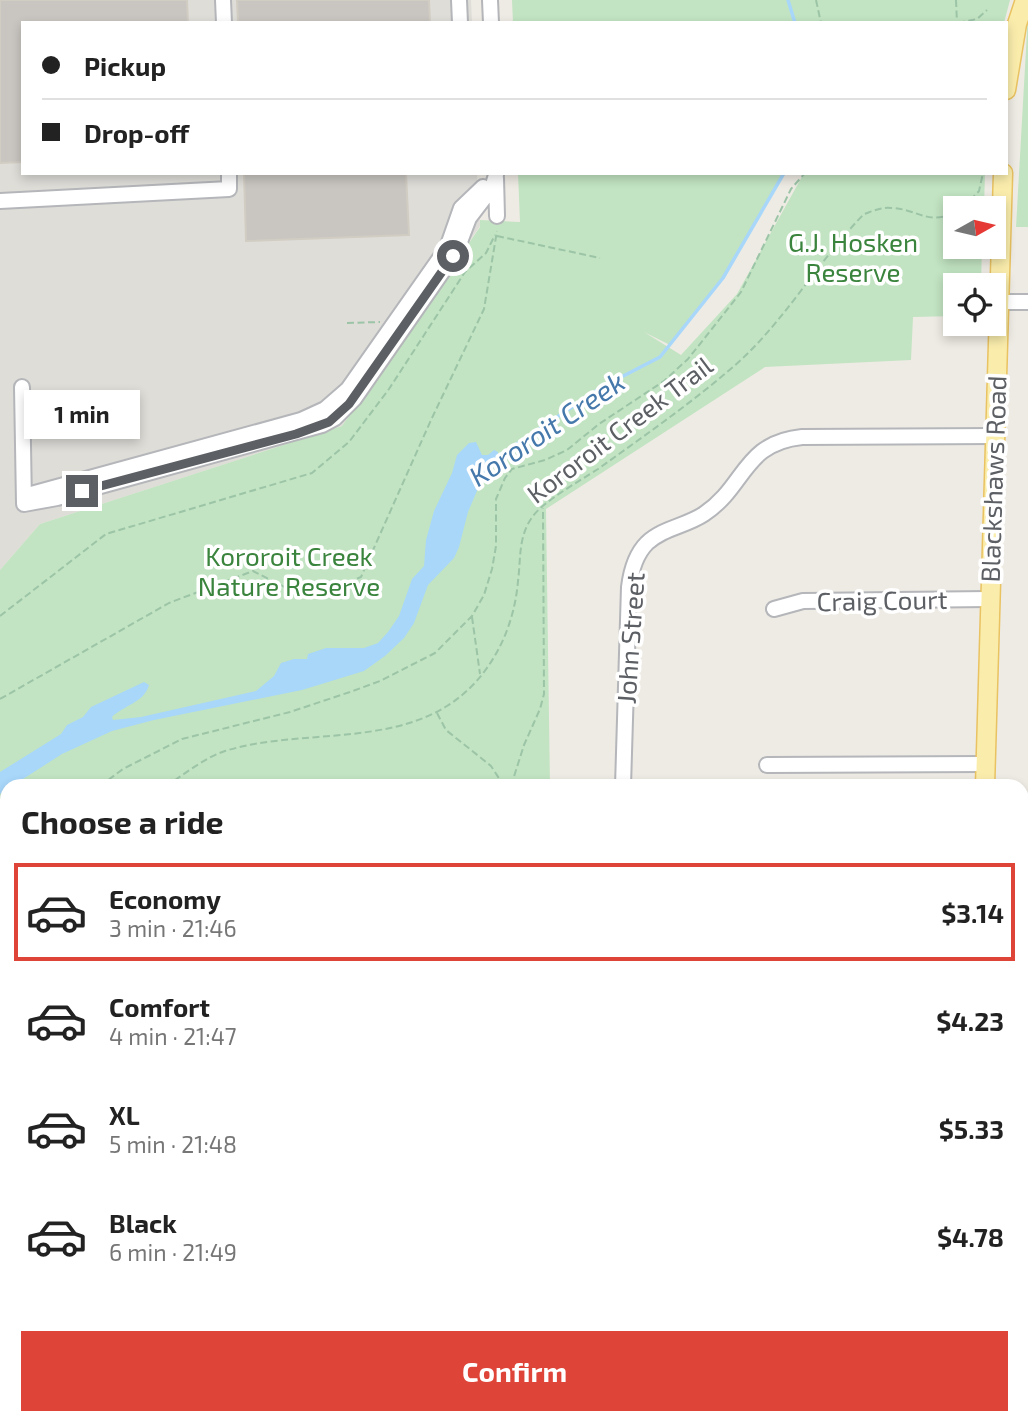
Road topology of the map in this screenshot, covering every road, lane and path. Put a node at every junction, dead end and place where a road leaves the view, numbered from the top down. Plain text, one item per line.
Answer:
1 (223, 0) edge
2 (459, 0) edge
3 (490, 0) edge
4 (816, 0) edge
5 (956, 0) edge
6 (1025, 0) edge
7 (987, 10) dead end
8 (224, 21) edge
9 (460, 21) edge
10 (491, 21) edge
11 (821, 21) edge
12 (957, 21) edge
13 (967, 21) edge
14 (1008, 78) edge
15 (229, 175) edge
16 (495, 175) edge
17 (495, 175) edge
18 (804, 175) edge
19 (982, 175) edge
20 (1003, 175) edge
21 (974, 196) edge
22 (0, 201) edge
23 (943, 217) edge
24 (497, 223) joint
25 (496, 236) junction
26 (600, 258) dead end
27 (1000, 273) edge
28 (1006, 302) edge
29 (1028, 302) edge
30 (384, 322) dead end
31 (347, 323) dead end
32 (998, 336) edge
33 (22, 387) dead end
34 (995, 436) junction
35 (543, 507) junction
36 (990, 599) junction
37 (774, 609) dead end
38 (472, 616) junction
39 (480, 676) junction
40 (0, 699) edge
41 (437, 712) junction
42 (985, 764) junction
43 (767, 765) dead end
44 (110, 779) edge
45 (178, 779) edge
46 (499, 779) edge
47 (513, 779) edge
48 (623, 779) edge
49 (985, 779) edge

1 - 8 street
2 - 9 street
3 - 10 street
4 - 11 path
5 - 12 path
6 - 14 main road
7 - 13 path
15 - 22 street
16 - 24 street
17 - 33 street
18 - 38 path
19 - 21 path
20 - 27 main road, Blackshaws Road
23 - 35 path, Kororoit Creek Trail
24 - 25 path
25 - 26 path
25 - 40 path
28 - 29 street
30 - 31 path
32 - 34 main road, Blackshaws Road
34 - 36 main road, Blackshaws Road
34 - 48 street, John Street
35 - 39 path, Kororoit Creek Trail
35 - 47 path
36 - 37 street, Craig Court
36 - 42 main road, Blackshaws Road
38 - 39 path
38 - 44 path
39 - 41 path, Kororoit Creek Trail
41 - 45 path, Kororoit Creek Trail
41 - 46 path
42 - 43 street
42 - 49 main road, Blackshaws Road

